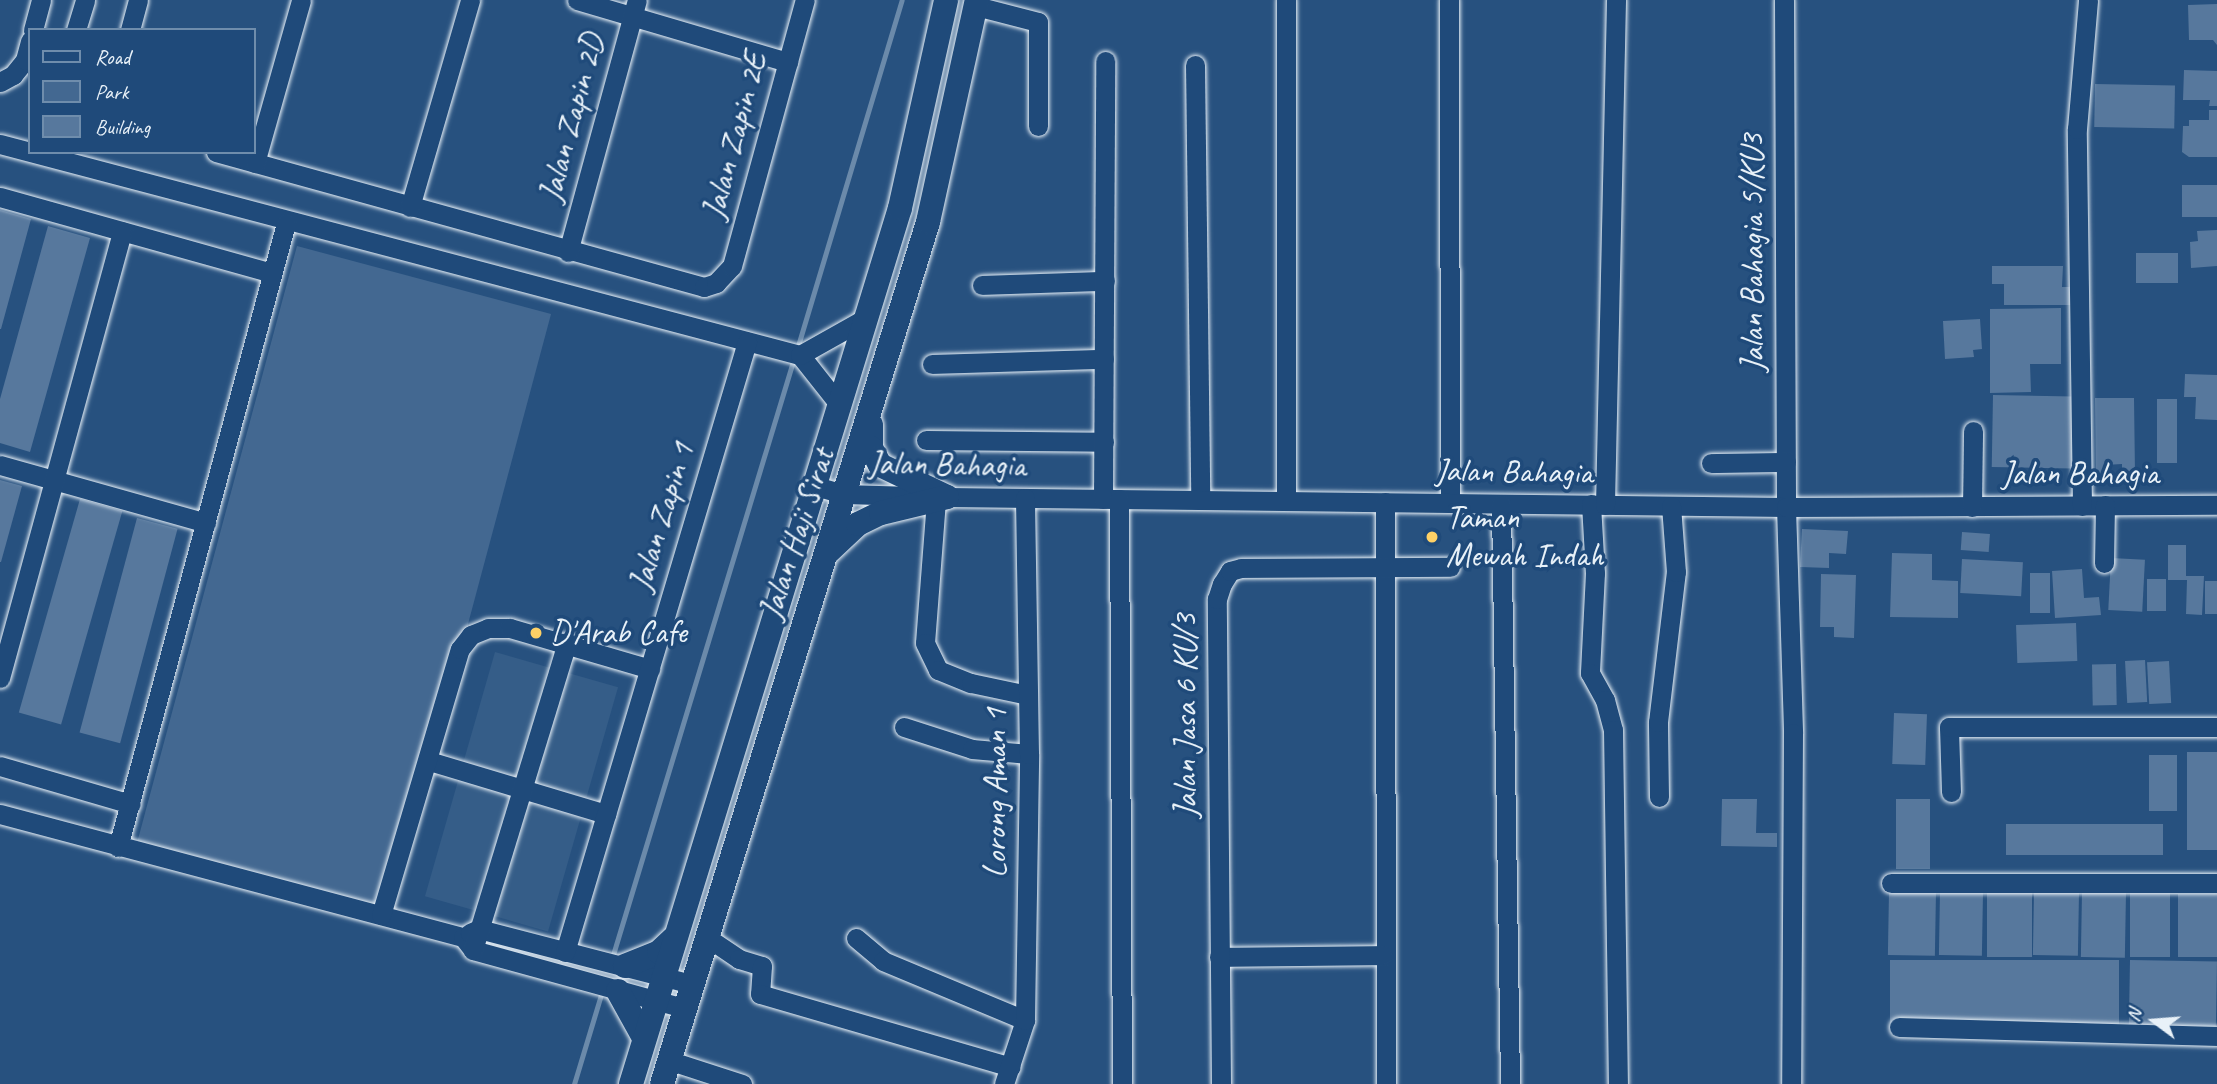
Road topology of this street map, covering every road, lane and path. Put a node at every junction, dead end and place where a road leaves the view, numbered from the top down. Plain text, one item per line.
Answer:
1 (41, 0) edge
2 (85, 0) edge
3 (138, 0) edge
4 (301, 0) edge
5 (470, 0) edge
6 (577, 0) edge
7 (805, 0) edge
8 (946, 0) edge
9 (1286, 0) edge
10 (1449, 0) edge
11 (1616, 0) edge
12 (1784, 0) edge
13 (2088, 0) edge
14 (977, 3) edge
15 (635, 8) edge
16 (34, 28) edge
17 (77, 28) edge
18 (131, 28) edge
19 (28, 49) edge
20 (1105, 61) dead end
21 (788, 62) junction
22 (1195, 65) dead end
23 (0, 82) edge
24 (1038, 126) dead end
25 (0, 144) edge
26 (28, 151) edge
27 (42, 154) edge
28 (223, 154) edge
29 (255, 163) junction
30 (0, 197) edge
31 (410, 207) junction
32 (286, 223) junction
33 (122, 231) junction
34 (568, 252) junction
35 (272, 273) junction
36 (1105, 281) junction
37 (982, 285) dead end
38 (864, 319) junction
39 (747, 342) junction
40 (800, 355) junction
41 (1104, 359) junction
42 (932, 364) dead end
43 (838, 403) junction
44 (871, 414) junction
45 (1973, 431) dead end
46 (926, 440) dead end
47 (1104, 442) junction
48 (1786, 462) junction
49 (1711, 463) dead end
50 (0, 466) edge
51 (54, 481) junction
52 (812, 485) junction
53 (845, 494) junction
54 (1025, 498) junction
55 (942, 499) junction
56 (1111, 499) junction
57 (1200, 500) junction
58 (1286, 501) junction
59 (1385, 502) junction
60 (1450, 503) junction
61 (1501, 504) junction
62 (1598, 505) junction
63 (2105, 505) junction
64 (2217, 505) edge
65 (1671, 506) junction
66 (2082, 506) junction
67 (1786, 507) junction
68 (1972, 507) junction
69 (206, 523) junction
70 (824, 555) junction
71 (2104, 563) dead end
72 (1386, 567) junction
73 (1450, 567) dead end
74 (567, 642) junction
75 (650, 670) junction
76 (0, 678) edge
77 (1028, 695) junction
78 (904, 727) dead end
79 (2217, 727) edge
80 (1029, 754) junction
81 (429, 761) junction
82 (0, 766) edge
83 (522, 789) junction
84 (1951, 792) dead end
85 (1659, 797) dead end
86 (131, 803) junction
87 (0, 814) edge
88 (606, 814) junction
89 (118, 847) junction
90 (1891, 883) dead end
91 (2217, 883) edge
92 (381, 915) junction
93 (705, 936) junction
94 (472, 938) junction
95 (856, 938) dead end
96 (673, 939) junction
97 (575, 954) junction
98 (1383, 955) junction
99 (1219, 957) junction
100 (622, 966) junction
101 (662, 976) junction
102 (691, 984) junction
103 (616, 990) junction
104 (655, 1000) junction
105 (683, 1008) junction
106 (1025, 1020) junction
107 (1899, 1027) dead end
108 (2217, 1035) edge
109 (644, 1038) junction
110 (668, 1060) junction
111 (1008, 1076) edge
112 (631, 1084) edge
113 (662, 1084) edge
114 (742, 1084) edge
115 (1122, 1084) edge
116 (1221, 1084) edge
117 (1386, 1084) edge
118 (1510, 1084) edge
119 (1618, 1084) edge
120 (1791, 1084) edge

1 - 16 street
2 - 17 street
3 - 18 street
4 - 29 street
5 - 31 street
6 - 15 street
7 - 21 street, Jalan Zapin 2E
8 - 38 main road, Jalan Haji Sirat
9 - 58 street
10 - 60 street
11 - 62 street
12 - 48 street, Jalan Bahagia 5/KU3
13 - 66 street
14 - 24 street
14 - 44 main road, Jalan Haji Sirat
15 - 21 street
15 - 34 street, Jalan Zapin 2D
19 - 23 street
20 - 36 street
21 - 34 street, Jalan Zapin 2E
22 - 57 street
25 - 26 street
27 - 32 street
28 - 29 street
29 - 31 street
30 - 33 street
31 - 34 street
32 - 35 street
32 - 39 street
33 - 35 street
33 - 51 street
35 - 69 street
36 - 37 street
36 - 41 street
38 - 40 street
38 - 43 main road, Jalan Haji Sirat
39 - 40 street
39 - 75 street, Jalan Zapin 1
40 - 43 street
41 - 42 street
41 - 47 street
43 - 52 main road, Jalan Haji Sirat
44 - 53 main road, Jalan Haji Sirat
44 - 55 main road
45 - 68 street
46 - 47 street
47 - 56 street
48 - 49 street
48 - 67 street, Jalan Bahagia 5/KU3
50 - 51 street
51 - 69 street
51 - 76 street
52 - 53 street, Jalan Bahagia
52 - 96 main road, Jalan Haji Sirat
53 - 55 street, Jalan Bahagia
53 - 70 main road, Jalan Haji Sirat
54 - 55 street, Jalan Bahagia
54 - 56 street, Jalan Bahagia
54 - 77 street, Lorong Aman 1
55 - 70 main road
55 - 77 street
56 - 57 street, Jalan Bahagia
56 - 115 street
57 - 58 street, Jalan Bahagia
58 - 59 street, Jalan Bahagia
59 - 60 street, Jalan Bahagia
59 - 72 street
60 - 61 street, Jalan Bahagia
61 - 62 street, Jalan Bahagia
61 - 118 street
62 - 65 street, Jalan Bahagia
62 - 119 street
63 - 64 street, Jalan Bahagia
63 - 66 street, Jalan Bahagia
63 - 71 street
65 - 67 street, Jalan Bahagia
65 - 85 street
66 - 68 street, Jalan Bahagia
67 - 68 street, Jalan Bahagia
67 - 120 street, Jalan Bahagia 5/KU3
69 - 86 street
70 - 93 main road, Jalan Haji Sirat
72 - 73 street, Jalan Jasa 6 KU/3
72 - 98 street
72 - 99 street, Jalan Jasa 6 KU/3
74 - 75 street
74 - 81 street
74 - 83 street
75 - 88 street, Jalan Zapin 1
77 - 80 street, Lorong Aman 1
78 - 80 street
79 - 84 street
80 - 106 street, Lorong Aman 1
81 - 83 street
81 - 92 street
82 - 86 street
83 - 88 street
83 - 94 street
86 - 89 street
87 - 89 street
88 - 97 street, Jalan Zapin 1
89 - 92 street
90 - 91 street
92 - 94 street
93 - 102 main road, Jalan Haji Sirat
93 - 111 street
94 - 97 street
94 - 103 street
95 - 106 street
96 - 100 main road
96 - 101 main road, Jalan Haji Sirat
97 - 100 street
98 - 99 street
98 - 117 street
99 - 116 street, Jalan Jasa 6 KU/3
100 - 101 street
101 - 102 street
101 - 104 main road, Jalan Haji Sirat
102 - 105 main road, Jalan Haji Sirat
103 - 104 street
103 - 109 main road
104 - 105 street
104 - 109 main road, Jalan Haji Sirat
105 - 110 main road, Jalan Haji Sirat
106 - 111 street, Lorong Aman 1
107 - 108 street
109 - 112 main road, Jalan Haji Sirat
110 - 113 main road, Jalan Haji Sirat
110 - 114 street

